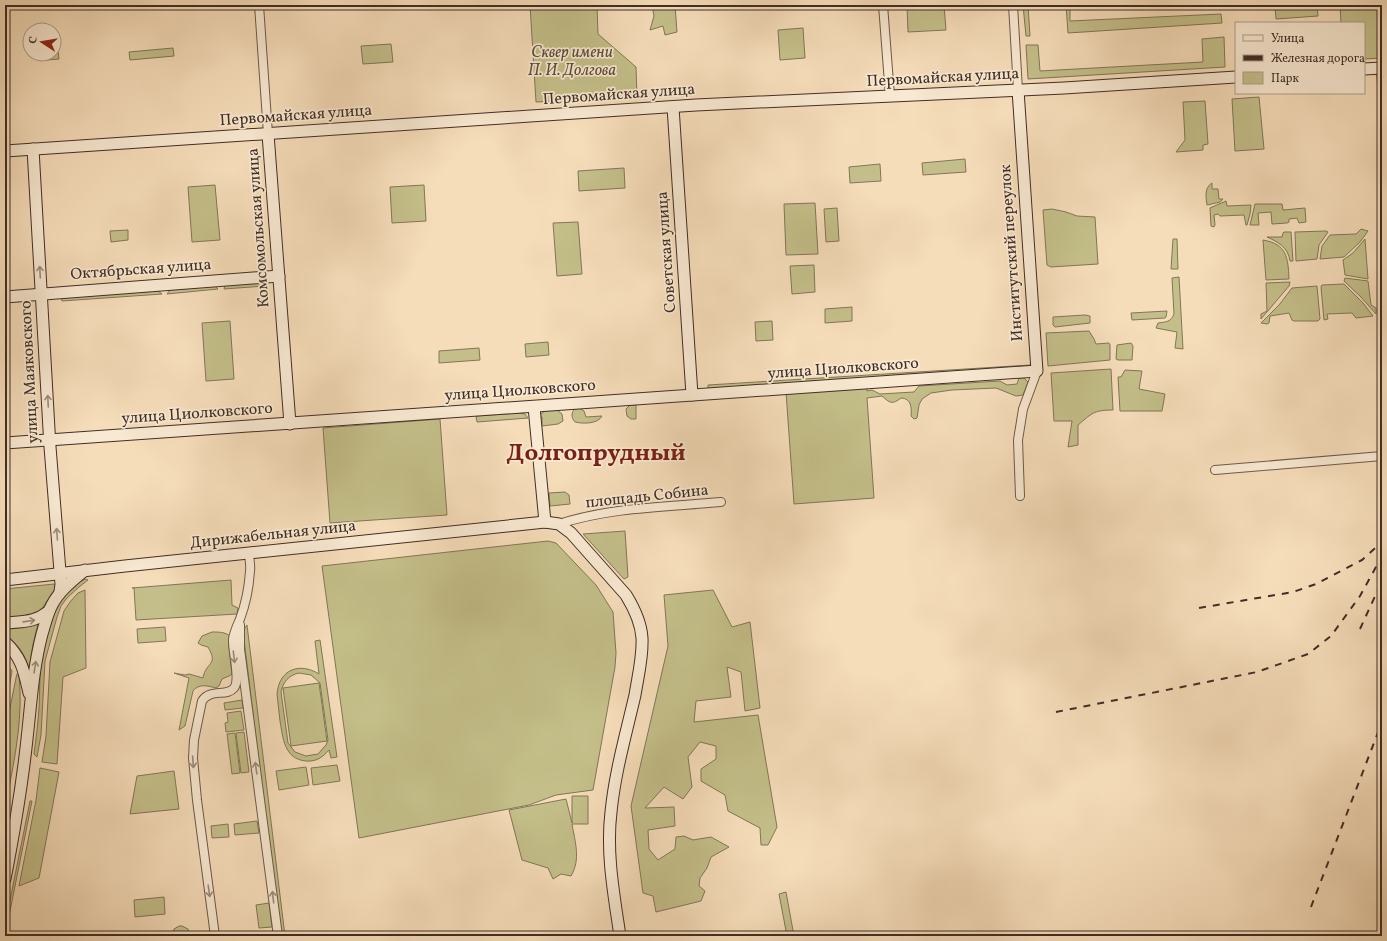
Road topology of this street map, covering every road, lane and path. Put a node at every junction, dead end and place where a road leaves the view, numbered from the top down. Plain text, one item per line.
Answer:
1 (259, 5) edge
2 (883, 5) edge
3 (1013, 5) edge
4 (1381, 68) edge
5 (1365, 69) edge
6 (1235, 77) edge
7 (1382, 84) edge
8 (1018, 90) junction
9 (890, 96) junction
10 (673, 107) junction
11 (268, 134) junction
12 (32, 149) junction
13 (5, 151) edge
14 (279, 276) junction
15 (41, 294) junction
16 (5, 297) edge
17 (1037, 371) junction
18 (692, 395) junction
19 (534, 407) junction
20 (290, 424) junction
21 (50, 440) junction
22 (5, 444) edge
23 (1382, 456) edge
24 (1214, 470) dead end
25 (1020, 496) dead end
26 (721, 502) dead end
27 (545, 522) junction
28 (559, 524) junction
29 (249, 553) junction
30 (85, 570) junction
31 (60, 573) junction
32 (5, 580) edge
33 (60, 592) junction
34 (49, 610) junction
35 (240, 620) junction
36 (5, 624) edge
37 (5, 642) edge
38 (30, 706) junction
39 (5, 880) edge
40 (215, 936) edge
41 (278, 936) edge
42 (620, 936) edge

1 - 11 street, Комсомольская улица
2 - 9 street
3 - 8 street, Институтский переулок
4 - 5 street
4 - 7 street
6 - 8 street, Первомайская улица
8 - 9 street, Первомайская улица
8 - 17 street, Институтский переулок
9 - 10 street, Первомайская улица
10 - 11 street, Первомайская улица
10 - 18 street, Советская улица
11 - 12 street, Первомайская улица
11 - 14 street, Комсомольская улица
12 - 13 street, Первомайская улица
15 -> 12 street, улица Маяковского
14 - 15 street, Октябрьская улица
14 - 20 street, Комсомольская улица
15 - 16 street, Октябрьская улица
21 -> 15 street, улица Маяковского
17 - 18 street, улица Циолковского
17 - 25 street, Институтский переулок
18 - 19 street, улица Циолковского
19 - 20 street, улица Циолковского
19 - 27 street
20 - 21 street, улица Циолковского
21 - 22 street, улица Циолковского
31 -> 21 street, улица Маяковского
23 - 24 street
26 - 28 street, площадь Собина
27 - 28 street, Дирижабельная улица
27 - 29 street, Дирижабельная улица
28 - 42 street
29 - 30 street, Дирижабельная улица
29 - 35 street
30 - 31 street, Дирижабельная улица
30 - 33 street
31 - 32 street, Дирижабельная улица
31 - 33 street, улица Маяковского
33 - 34 street
36 -> 34 street
38 -> 34 street
35 -> 40 street
41 -> 35 street
37 - 38 street
38 - 39 street

